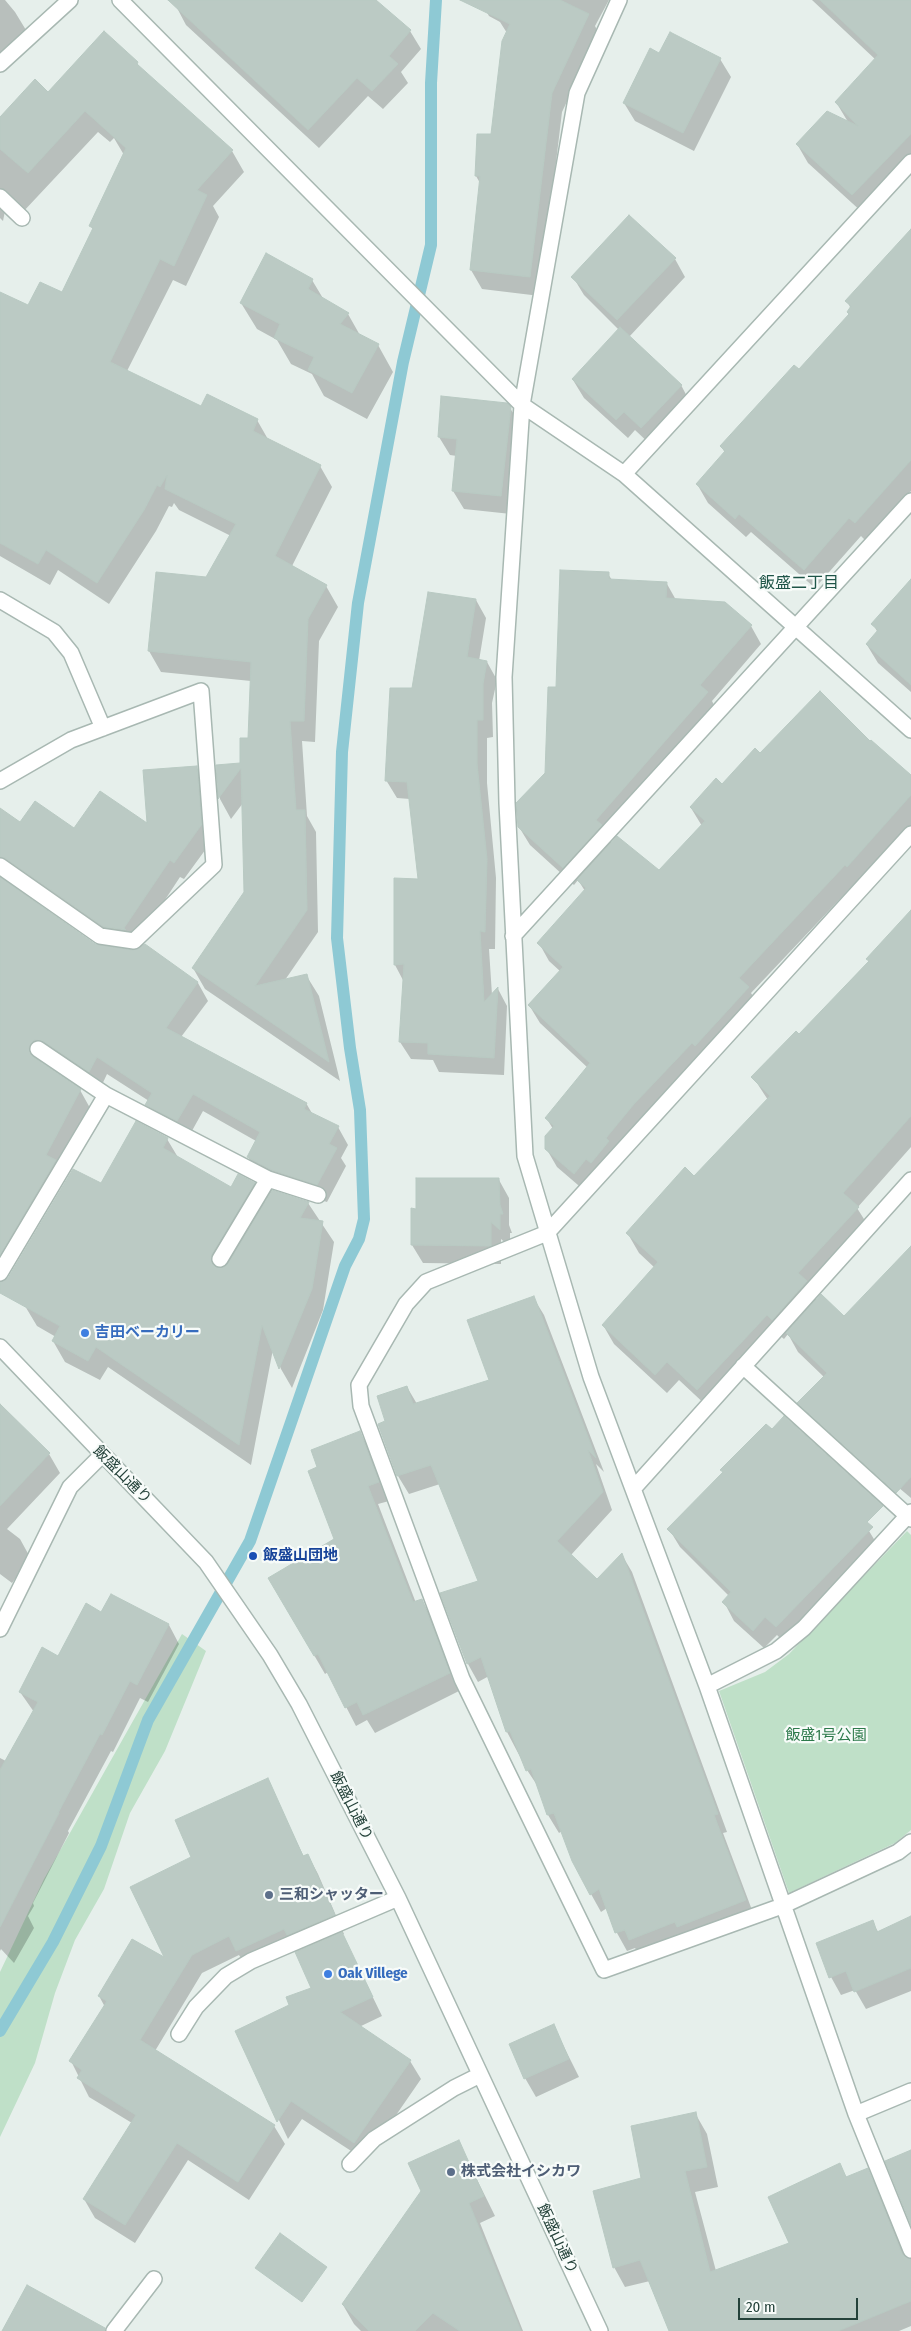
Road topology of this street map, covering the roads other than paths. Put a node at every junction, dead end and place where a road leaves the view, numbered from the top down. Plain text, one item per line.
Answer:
1 (70, 0) edge
2 (120, 0) edge
3 (619, 0) edge
4 (0, 64) edge
5 (911, 162) edge
6 (0, 197) edge
7 (22, 218) dead end
8 (522, 406) junction
9 (624, 474) junction
10 (911, 501) edge
11 (0, 600) edge
12 (795, 626) junction
13 (103, 728) junction
14 (911, 730) edge
15 (0, 780) edge
16 (911, 834) edge
17 (0, 866) edge
18 (513, 936) junction
19 (38, 1049) dead end
20 (106, 1095) junction
21 (268, 1179) junction
22 (911, 1180) edge
23 (318, 1195) dead end
24 (547, 1233) junction
25 (220, 1259) dead end
26 (0, 1272) edge
27 (0, 1347) edge
28 (743, 1366) junction
29 (102, 1455) junction
30 (633, 1489) junction
31 (910, 1516) edge
32 (0, 1629) edge
33 (707, 1686) junction
34 (911, 1842) edge
35 (398, 1898) junction
36 (782, 1906) junction
37 (179, 2034) dead end
38 (480, 2075) junction
39 (911, 2091) edge
40 (856, 2114) junction
41 (350, 2164) dead end
42 (911, 2250) edge
43 (154, 2279) dead end
44 (114, 2331) edge
45 (600, 2331) edge

1 - 4 street
2 - 8 street
3 - 8 street
5 - 9 street
6 - 7 street
8 - 9 street
8 - 18 street
9 - 12 street
10 - 12 street
11 - 13 street
12 - 14 street
12 - 18 street
13 - 15 street
13 - 17 street
16 - 24 street
18 - 24 street
19 - 20 street
20 - 21 street
20 - 26 street
21 - 23 street
21 - 25 street
22 - 28 street
24 - 30 street
24 - 36 street
27 - 29 street, 飯盛山通り
28 - 30 street
28 - 31 street
29 - 32 street
29 - 35 street, 飯盛山通り
30 - 33 street
31 - 33 street
33 - 36 street
34 - 36 street
35 - 37 street
35 - 38 street, 飯盛山通り
36 - 40 street
38 - 41 street
38 - 45 street, 飯盛山通り
39 - 40 street
40 - 42 street
43 - 44 street

